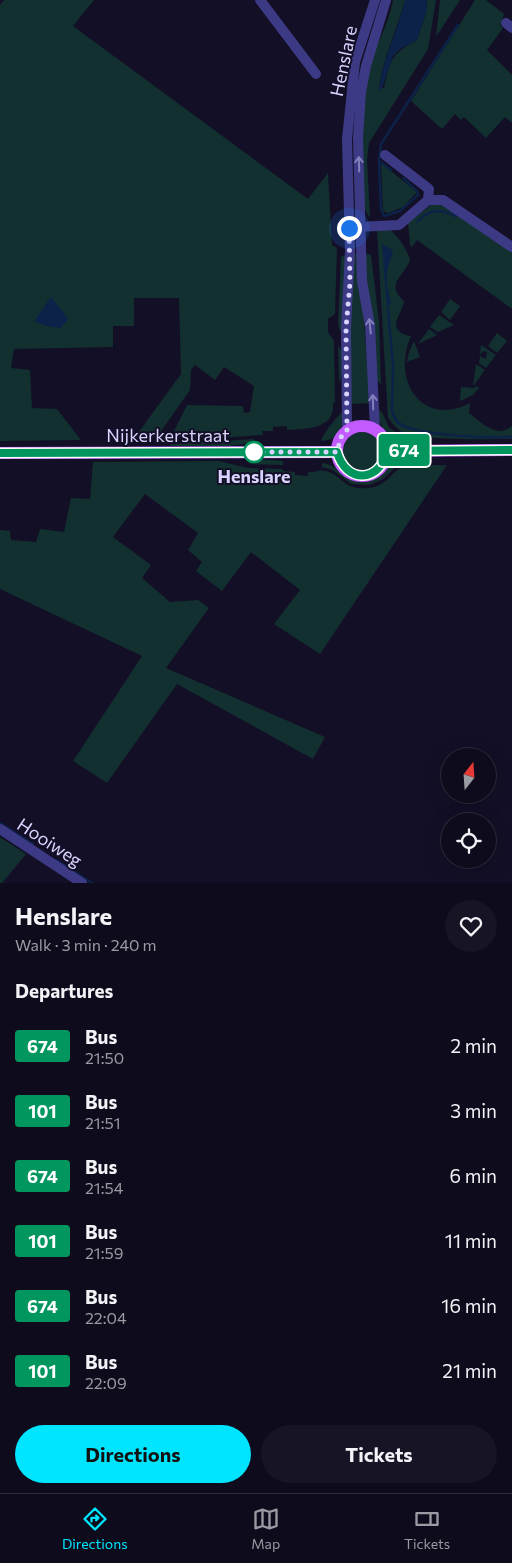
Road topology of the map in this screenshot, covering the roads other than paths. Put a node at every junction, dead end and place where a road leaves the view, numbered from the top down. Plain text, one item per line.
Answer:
1 (260, 0) edge
2 (375, 0) edge
3 (386, 0) edge
4 (316, 74) dead end
5 (386, 155) dead end
6 (428, 200) junction
7 (362, 227) junction
8 (349, 228) junction
9 (512, 247) edge
10 (375, 429) junction
11 (347, 431) junction
12 (512, 450) edge
13 (387, 451) junction
14 (337, 452) junction
15 (0, 453) edge
16 (0, 829) edge
17 (82, 883) edge

1 - 4 street
2 - 8 street, Henslare
7 -> 3 street, Henslare
5 - 6 street
6 - 7 street
6 - 9 street
7 - 8 street
10 -> 7 street, Henslare
8 - 11 street, Henslare
10 - 11 main road
10 - 13 main road
11 - 14 main road
12 - 13 main road
13 - 14 main road
14 - 15 main road, Nijkerkerstraat
16 - 17 street, Hooiweg

